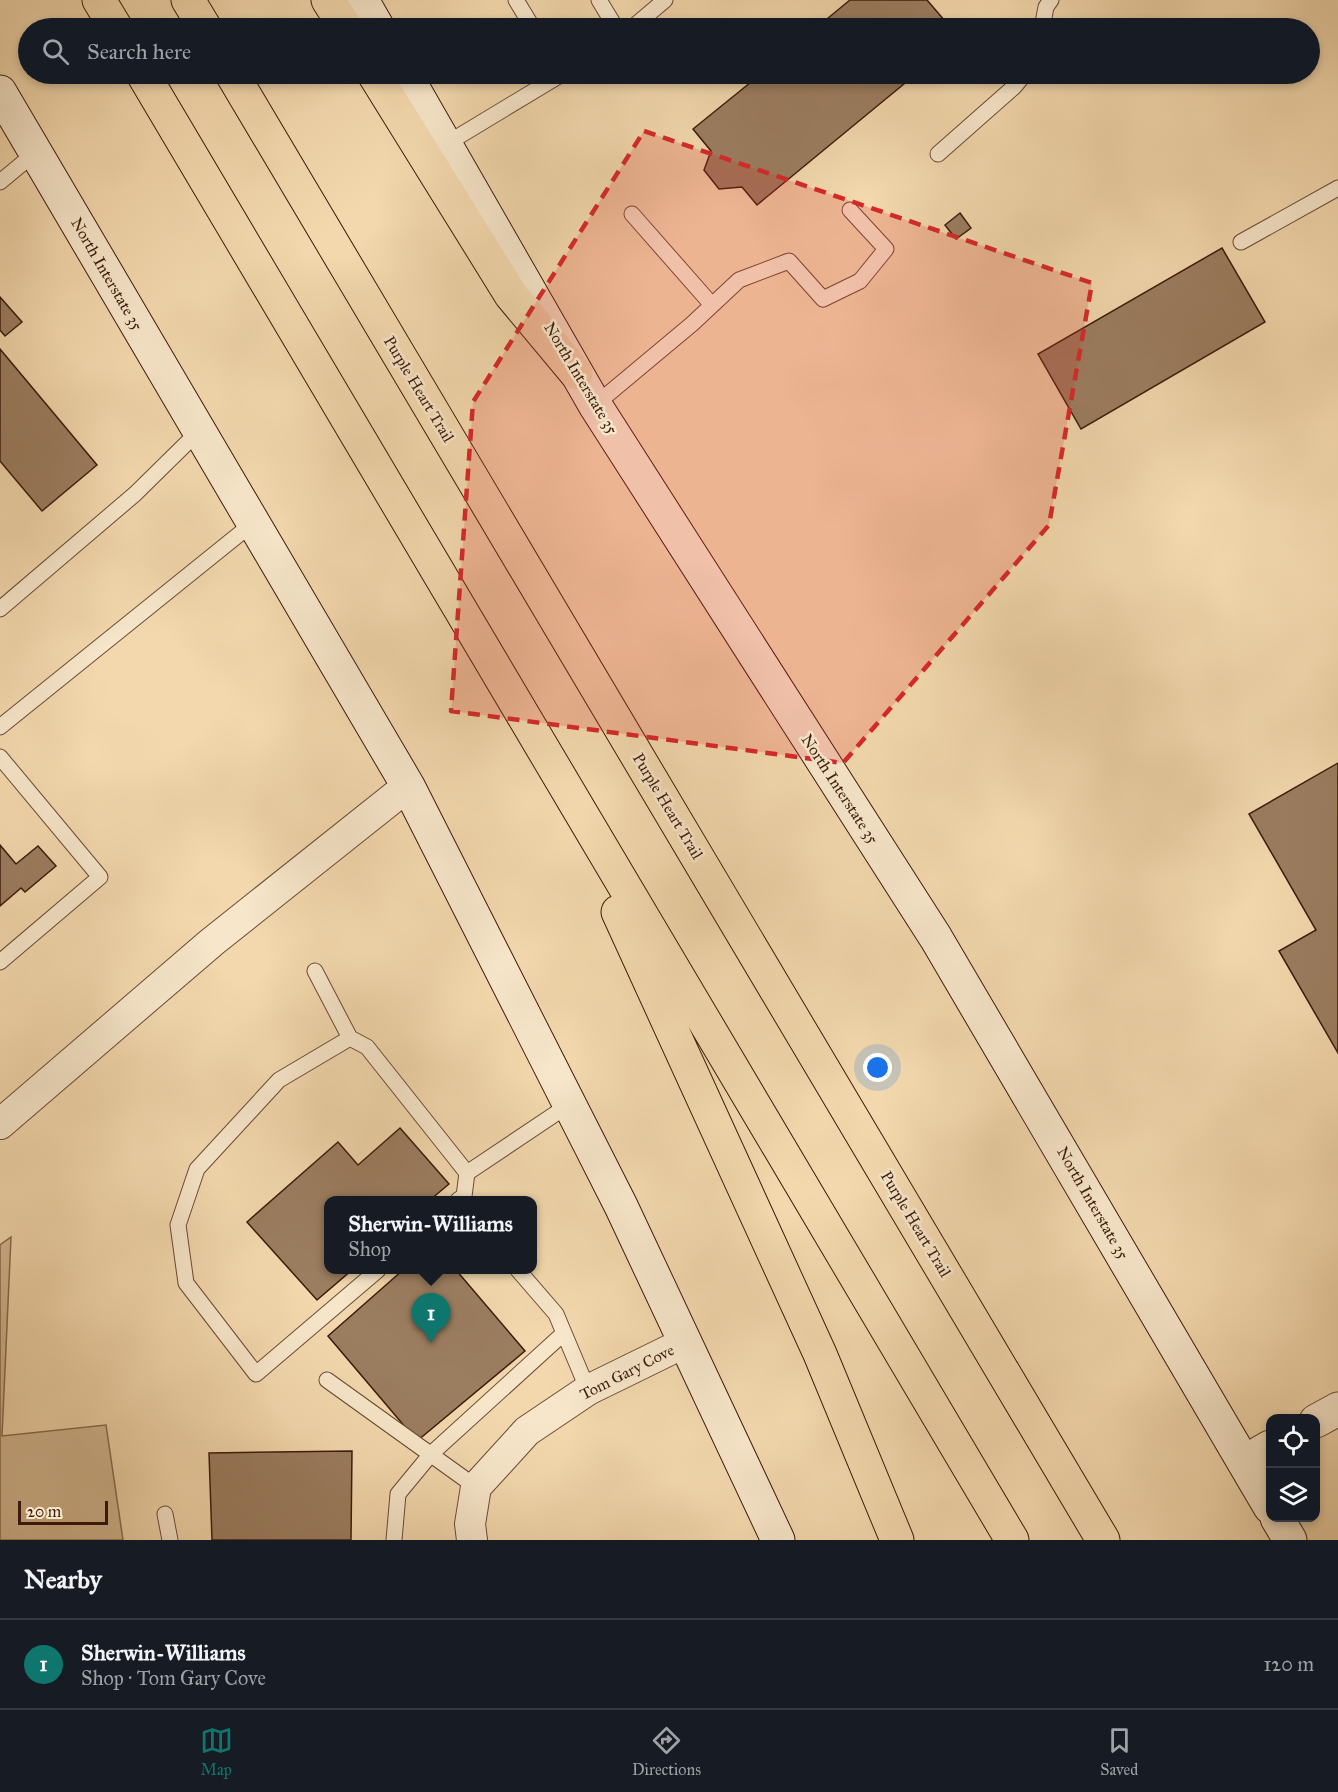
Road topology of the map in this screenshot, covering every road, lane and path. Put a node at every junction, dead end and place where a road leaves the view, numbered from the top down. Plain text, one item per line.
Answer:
1 (99, 0) edge
2 (188, 0) edge
3 (328, 0) edge
4 (362, 0) edge
5 (516, 0) edge
6 (599, 0) edge
7 (665, 0) edge
8 (1051, 0) edge
9 (110, 18) edge
10 (199, 18) edge
11 (340, 18) edge
12 (372, 18) edge
13 (527, 18) edge
14 (610, 18) edge
15 (644, 18) edge
16 (1044, 18) edge
17 (148, 84) edge
18 (238, 84) edge
19 (380, 84) edge
20 (411, 84) edge
21 (545, 84) edge
22 (1017, 84) edge
23 (0, 92) edge
24 (446, 144) junction
25 (35, 153) junction
26 (938, 154) dead end
27 (0, 182) edge
28 (1338, 188) edge
29 (850, 210) dead end
30 (632, 214) dead end
31 (1241, 242) dead end
32 (712, 305) junction
33 (576, 373) junction
34 (595, 405) junction
35 (199, 431) junction
36 (253, 523) junction
37 (0, 609) edge
38 (0, 727) edge
39 (538, 742) junction
40 (0, 757) edge
41 (408, 786) junction
42 (0, 962) edge
43 (315, 970) dead end
44 (350, 1038) junction
45 (570, 1104) junction
46 (0, 1124) edge
47 (467, 1173) junction
48 (464, 1196) edge
49 (372, 1274) edge
50 (522, 1274) edge
51 (564, 1333) junction
52 (686, 1342) junction
53 (327, 1380) dead end
54 (588, 1390) junction
55 (1338, 1409) edge
56 (1320, 1419) edge
57 (431, 1454) junction
58 (1257, 1455) edge
59 (476, 1487) junction
60 (1266, 1491) edge
61 (165, 1514) dead end
62 (1279, 1522) edge
63 (170, 1540) edge
64 (394, 1540) edge
65 (472, 1540) edge
66 (778, 1540) edge
67 (897, 1540) edge
68 (1012, 1540) edge
69 (1103, 1540) edge
70 (1290, 1540) edge

1 - 9 highway
2 - 10 highway
3 - 11 highway
4 - 12 main road
5 - 13 lane
6 - 14 lane
7 - 15 lane
8 - 16 lane
17 - 39 highway
18 - 69 highway, Purple Heart Trail
19 - 33 highway
20 - 24 main road, North Interstate 35
21 - 24 lane
22 - 26 lane
23 - 25 main road, North Interstate 35
24 - 33 main road, North Interstate 35
25 - 27 lane
25 - 35 main road, North Interstate 35
28 - 31 lane
29 - 32 lane
30 - 32 lane
32 - 34 lane
33 - 34 main road, North Interstate 35
34 - 58 main road, North Interstate 35
35 - 36 main road, North Interstate 35
35 - 37 lane
36 - 38 lane
36 - 41 main road, North Interstate 35
39 - 67 highway
39 - 68 highway
40 - 42 lane
41 - 45 main road, North Interstate 35
41 - 46 street
43 - 44 lane
44 - 47 lane
44 - 49 lane
45 - 47 lane
45 - 52 main road, North Interstate 35
47 - 48 lane
50 - 51 lane
51 - 54 lane
51 - 57 lane
52 - 54 street, Tom Gary Cove
52 - 66 main road, North Interstate 35
53 - 57 lane
54 - 59 street, Tom Gary Cove
55 - 56 main road
57 - 59 lane
57 - 64 lane
58 - 60 main road, North Interstate 35
59 - 65 street
61 - 63 lane
62 - 70 main road

